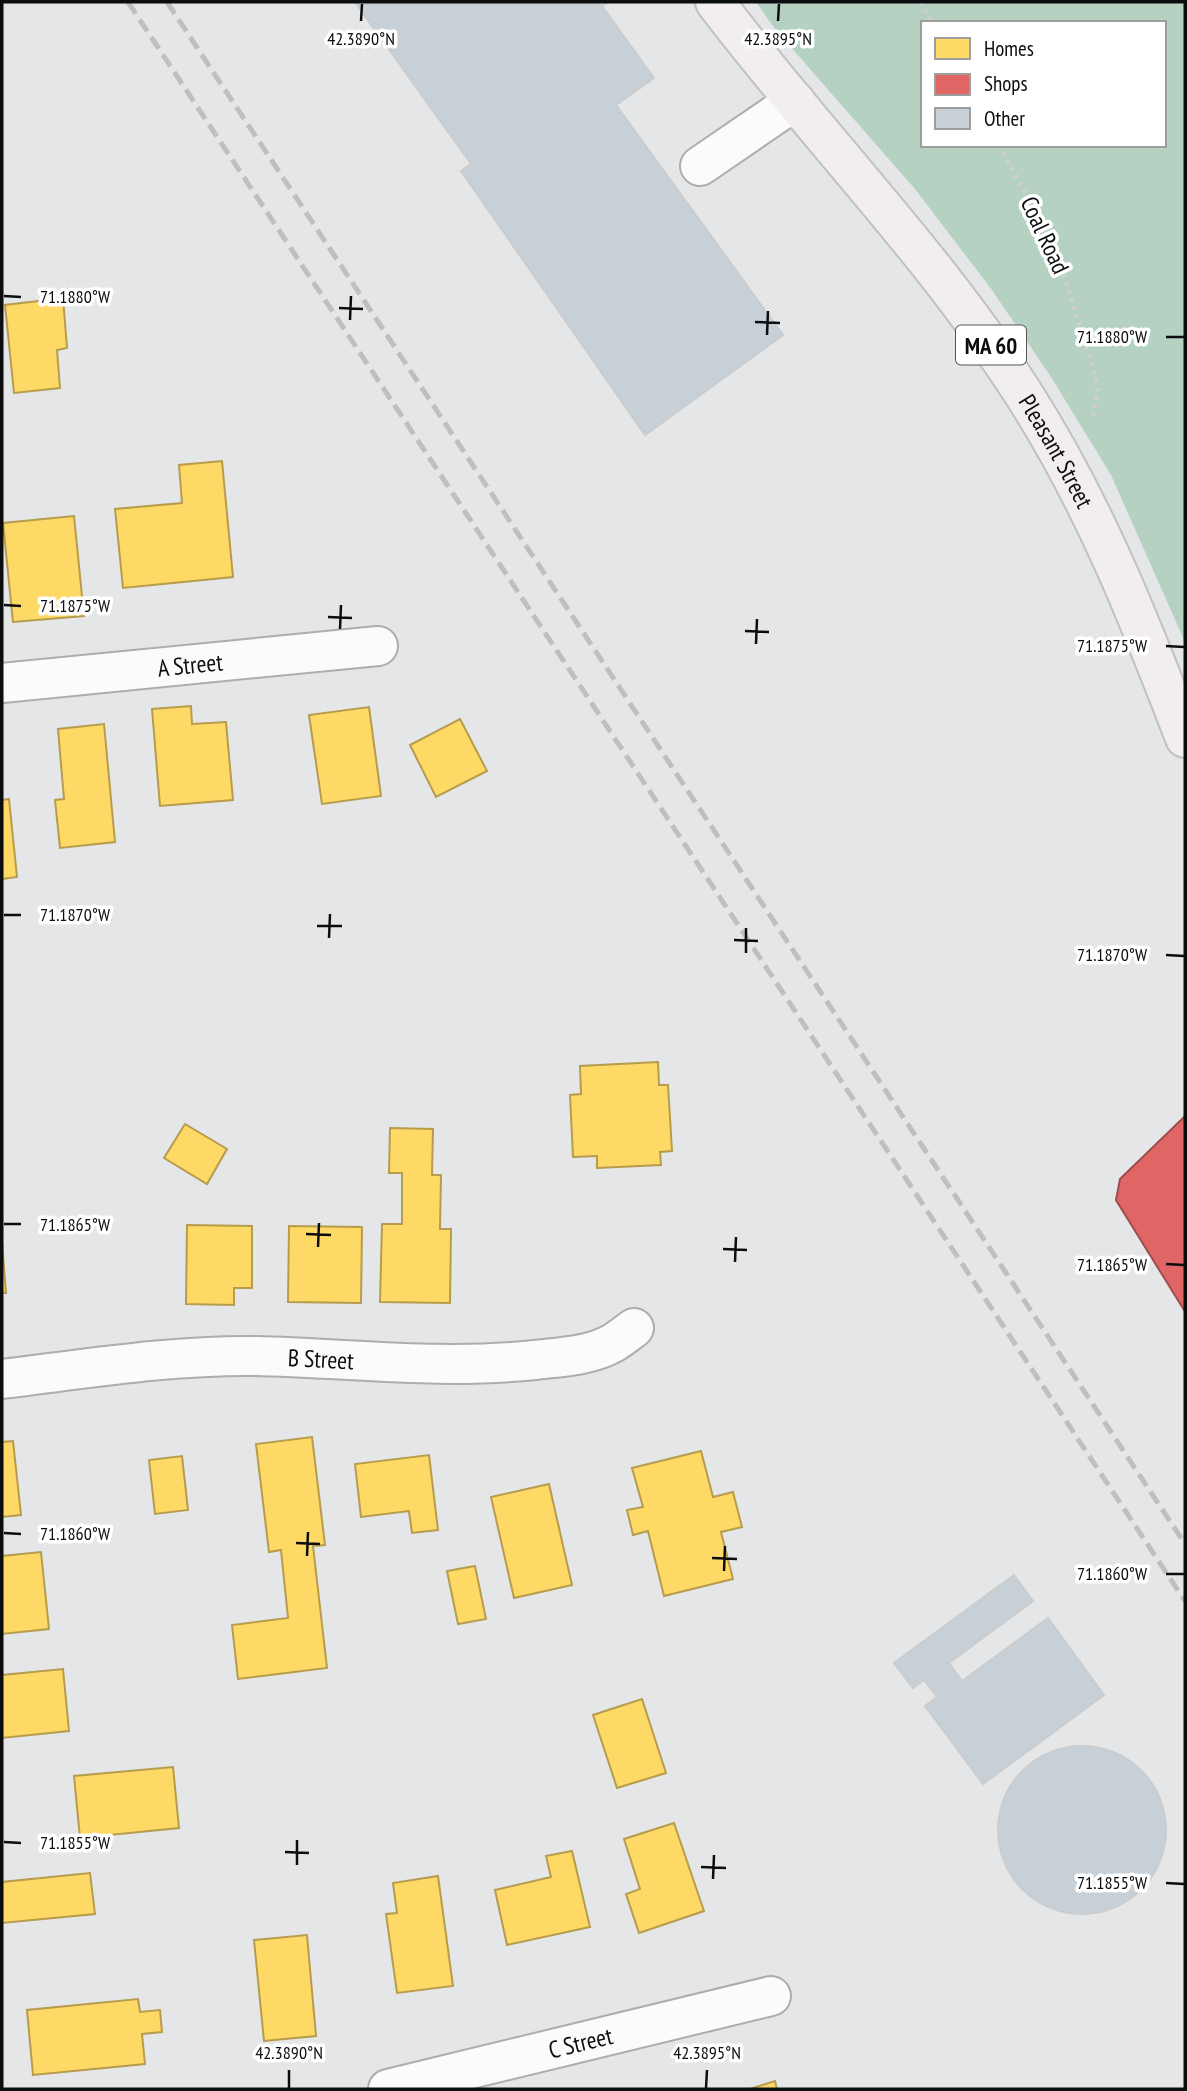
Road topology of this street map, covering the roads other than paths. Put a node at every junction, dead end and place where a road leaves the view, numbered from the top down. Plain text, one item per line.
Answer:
1 (715, 2) edge
2 (794, 101) junction
3 (701, 166) dead end
4 (377, 646) dead end
5 (2, 683) edge
6 (1185, 738) edge
7 (634, 1328) dead end
8 (2, 1379) edge
9 (771, 1996) dead end
10 (388, 2089) edge

1 - 2 main road, Pleasant Street / MA 60
2 - 3 street
2 - 6 main road, Pleasant Street / MA 60
4 - 5 street, A Street
7 - 8 street, B Street
9 - 10 street, C Street

